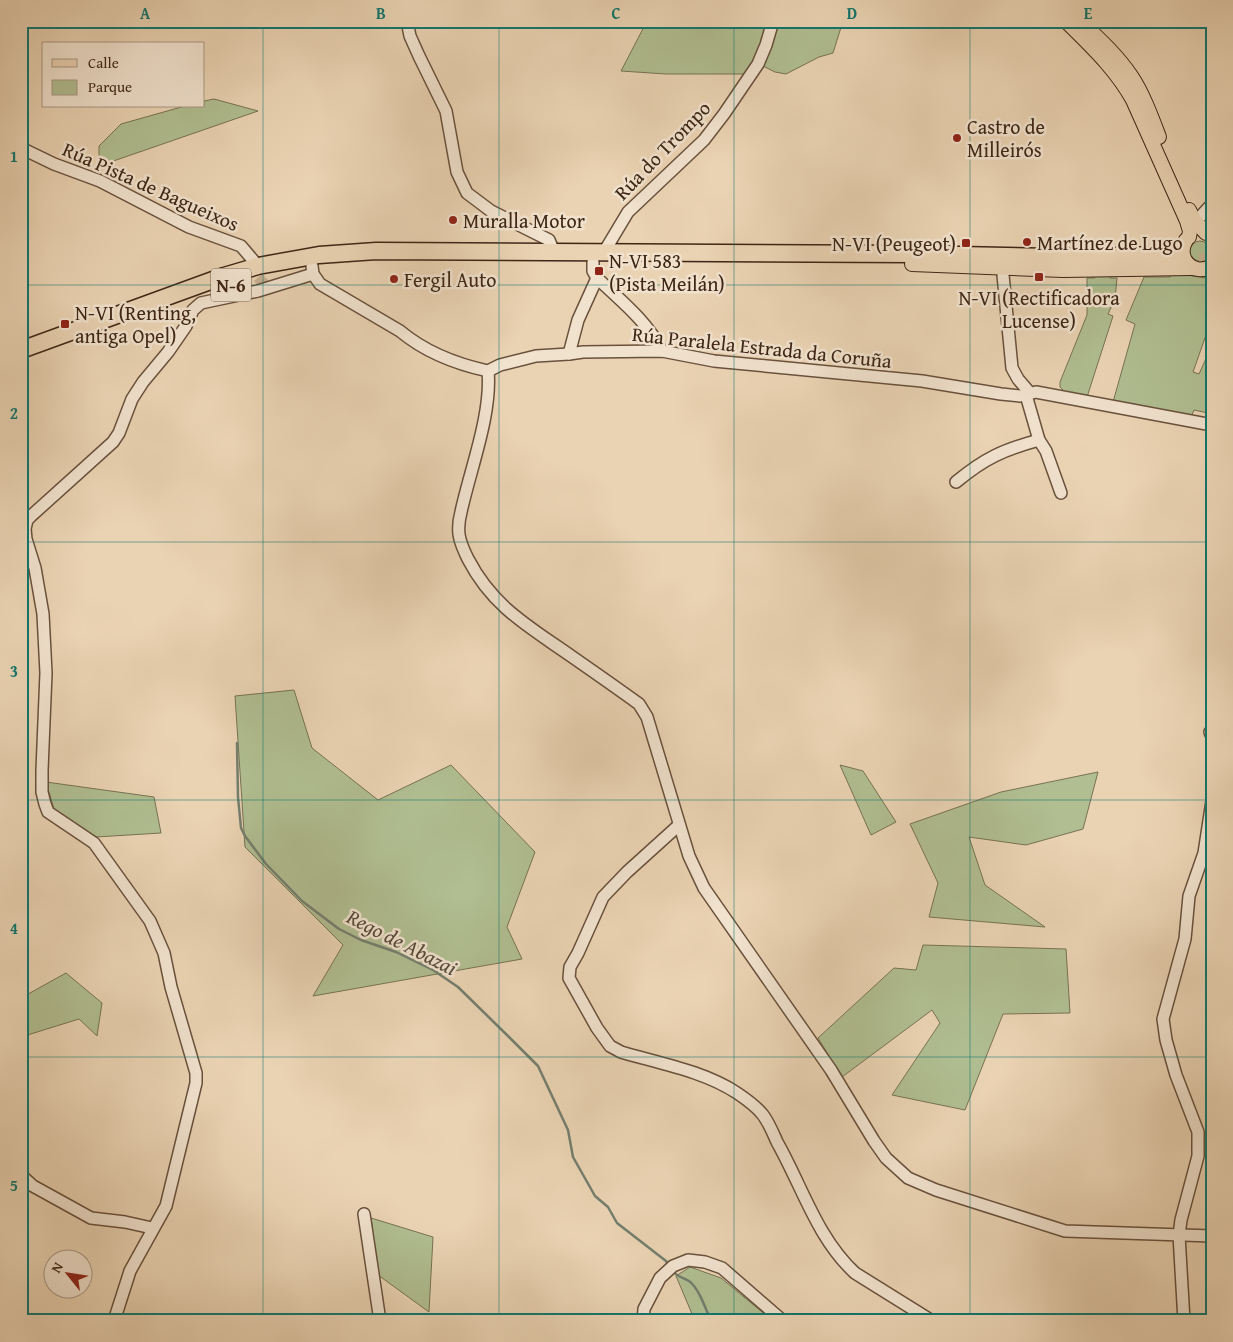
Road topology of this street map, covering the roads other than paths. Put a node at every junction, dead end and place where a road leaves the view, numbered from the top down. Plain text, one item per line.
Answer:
1 (408, 21) edge
2 (773, 21) edge
3 (1066, 21) edge
4 (1080, 21) edge
5 (21, 148) edge
6 (1182, 195) junction
7 (1212, 204) edge
8 (1200, 217) junction
9 (1210, 232) edge
10 (1181, 250) junction
11 (554, 252) junction
12 (912, 259) junction
13 (598, 264) junction
14 (252, 265) junction
15 (1004, 268) junction
16 (1192, 268) junction
17 (1211, 268) edge
18 (312, 270) junction
19 (198, 301) junction
20 (21, 350) edge
21 (662, 351) junction
22 (569, 354) junction
23 (21, 360) edge
24 (488, 371) junction
25 (1028, 394) junction
26 (1212, 425) edge
27 (1039, 440) junction
28 (956, 482) dead end
29 (1060, 493) dead end
30 (1212, 801) edge
31 (679, 825) junction
32 (22, 1176) edge
33 (364, 1214) dead end
34 (152, 1228) junction
35 (1179, 1235) junction
36 (1212, 1236) edge
37 (114, 1321) edge
38 (380, 1321) edge
39 (643, 1321) edge
40 (783, 1321) edge
41 (932, 1321) edge
42 (1184, 1321) edge

1 - 11 street
2 - 13 street, Rúa do Trompo
3 - 10 main road
4 - 6 main road
5 - 14 street, Rúa Pista de Bagueixos
6 - 8 main road
6 - 9 main road
7 - 8 street
8 - 9 main road
9 - 10 main road
10 - 12 highway, N-6
10 - 16 main road
11 - 13 highway, N-6
11 - 14 highway, N-6
12 - 13 highway, N-6
12 - 15 main road
13 - 18 highway, N-6
13 - 21 street
13 - 22 street, Rúa do Trompo
14 - 20 highway, N-6
15 - 16 main road
15 - 25 street
16 - 17 main road
18 - 19 street
18 - 19 highway, N-6
18 - 24 street
19 - 23 highway, N-6
19 - 34 street
21 - 22 street, Rúa Paralela Estrada da Coruña
21 - 25 street, Rúa Paralela Estrada da Coruña
22 - 24 street, Rúa Paralela Estrada da Coruña
24 - 31 street
25 - 26 street, Rúa Paralela Estrada da Coruña
25 - 27 street
27 - 28 street
27 - 29 street
30 - 35 street
31 - 35 street
31 - 41 street
32 - 34 street
33 - 38 street
34 - 37 street
35 - 36 street
35 - 42 street
39 - 40 street

